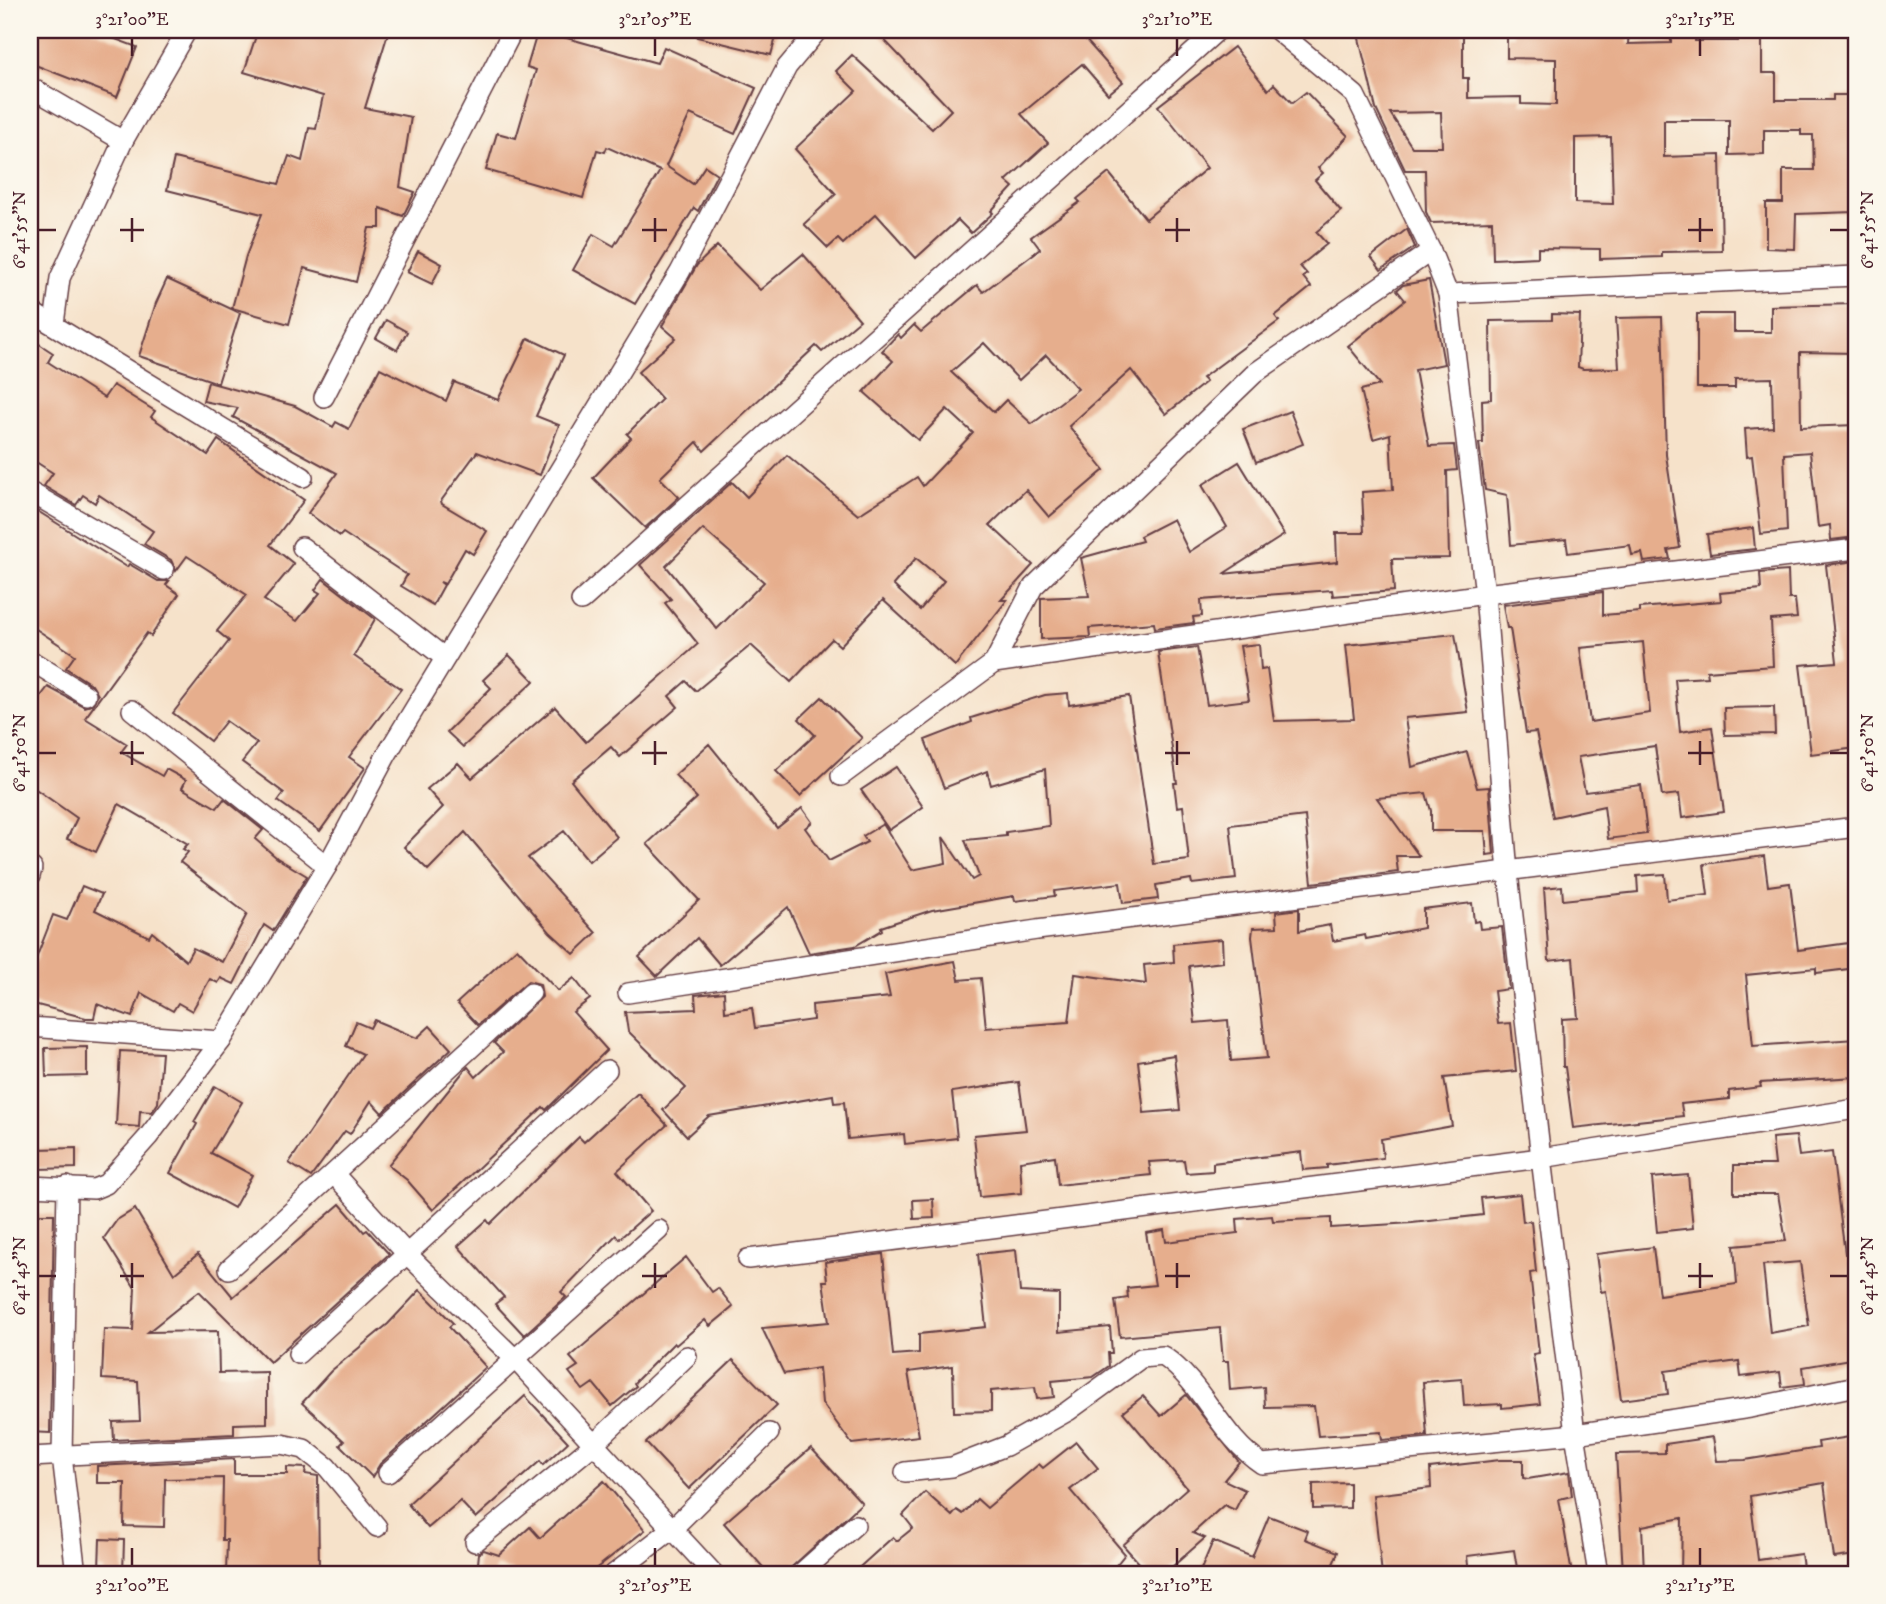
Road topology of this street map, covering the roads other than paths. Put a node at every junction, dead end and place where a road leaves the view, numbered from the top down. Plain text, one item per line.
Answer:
1 (187, 30) edge
2 (513, 30) edge
3 (818, 30) edge
4 (1218, 30) edge
5 (1276, 30) edge
6 (30, 87) edge
7 (123, 141) junction
8 (1431, 251) junction
9 (1856, 276) edge
10 (1448, 294) junction
11 (30, 312) edge
12 (54, 324) junction
13 (324, 397) dead end
14 (303, 477) dead end
15 (30, 492) edge
16 (302, 547) dead end
17 (1856, 549) edge
18 (164, 570) dead end
19 (1485, 594) junction
20 (581, 601) dead end
21 (445, 658) junction
22 (30, 660) edge
23 (993, 663) junction
24 (86, 695) dead end
25 (132, 710) dead end
26 (841, 776) dead end
27 (1856, 827) edge
28 (327, 866) junction
29 (1508, 873) junction
30 (531, 993) dead end
31 (628, 993) dead end
32 (30, 1027) edge
33 (221, 1041) junction
34 (607, 1070) dead end
35 (1856, 1109) edge
36 (1541, 1158) junction
37 (334, 1174) junction
38 (30, 1186) edge
39 (67, 1186) junction
40 (659, 1230) dead end
41 (407, 1254) junction
42 (748, 1259) dead end
43 (229, 1269) dead end
44 (298, 1354) dead end
45 (687, 1356) dead end
46 (517, 1361) junction
47 (1856, 1386) edge
48 (769, 1433) dead end
49 (1575, 1434) junction
50 (593, 1445) junction
51 (62, 1456) junction
52 (30, 1457) edge
53 (905, 1472) dead end
54 (388, 1474) dead end
55 (855, 1525) dead end
56 (377, 1527) dead end
57 (672, 1529) junction
58 (475, 1542) dead end
59 (76, 1574) edge
60 (614, 1574) edge
61 (714, 1574) edge
62 (800, 1574) edge
63 (1598, 1574) edge

1 - 7 street
2 - 13 street
3 - 21 street
4 - 20 street
5 - 8 street
6 - 7 street
7 - 12 street
8 - 10 street
8 - 23 street
9 - 10 street
10 - 19 street
11 - 12 street
12 - 14 street
15 - 18 street
16 - 21 street
17 - 19 street
19 - 23 street
19 - 29 street
21 - 28 street
22 - 24 street
23 - 26 street
25 - 28 street
27 - 29 street
28 - 33 street
29 - 31 street
29 - 36 street
30 - 37 street
32 - 33 street
33 - 39 street
34 - 41 street
35 - 36 street
36 - 42 street
36 - 49 street
37 - 41 street
37 - 43 street
38 - 39 street
39 - 51 street
40 - 46 street
41 - 44 street
41 - 46 street
45 - 50 street
46 - 50 street
46 - 54 street
47 - 49 street
48 - 57 street
49 - 53 street
49 - 63 street
50 - 57 street
50 - 58 street
51 - 52 street
51 - 56 street
51 - 59 street
55 - 62 street
57 - 60 street
57 - 61 street

